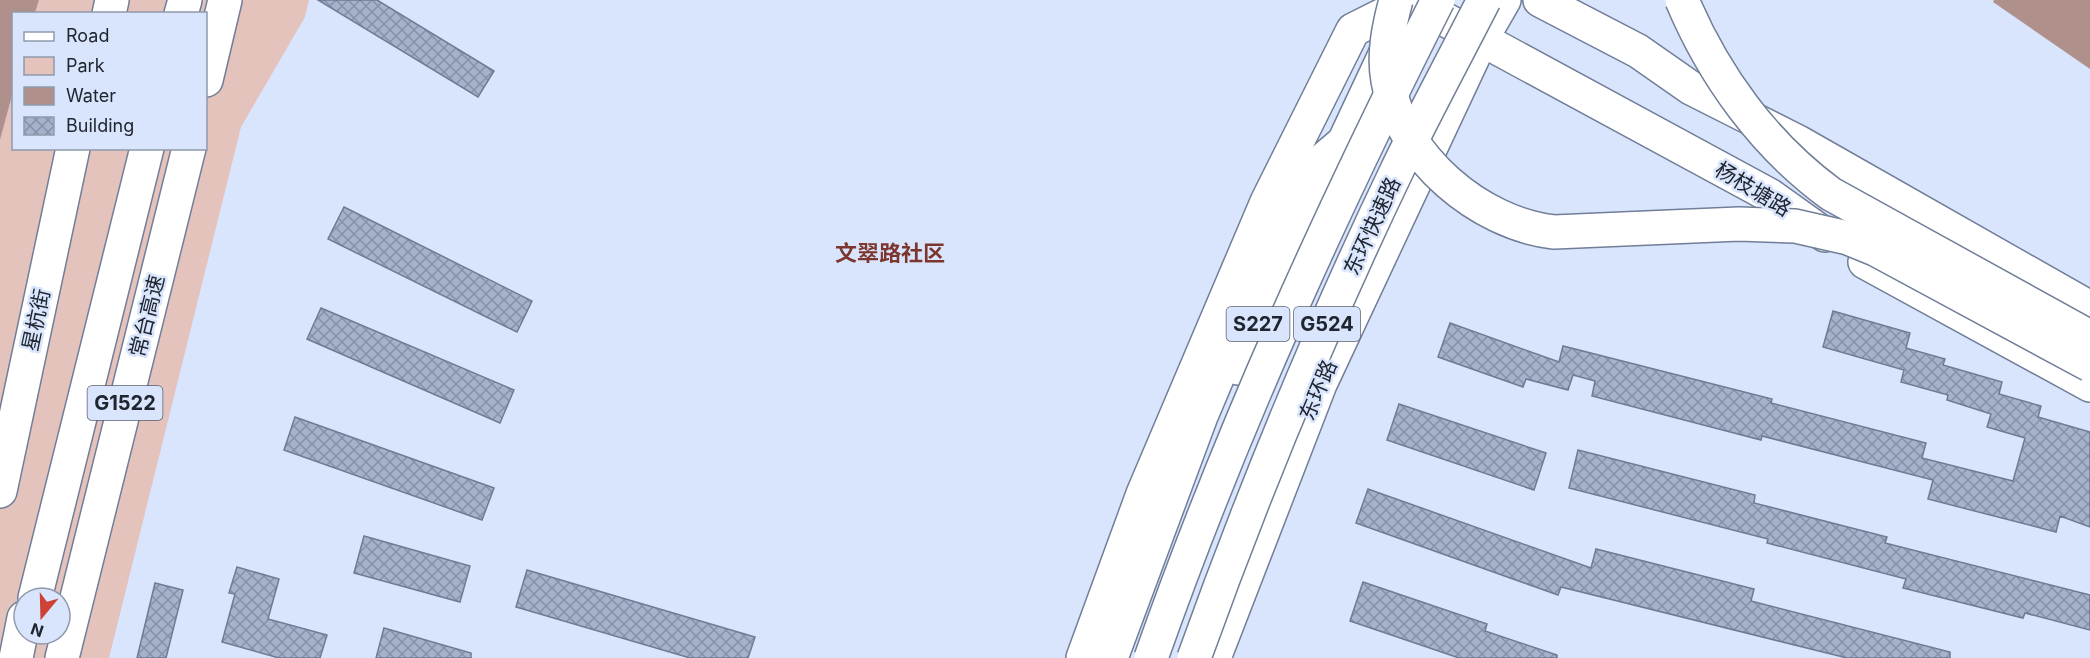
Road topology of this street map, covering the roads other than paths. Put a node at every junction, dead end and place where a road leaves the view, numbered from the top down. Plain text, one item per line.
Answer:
1 (225, 0) edge
2 (1396, 0) edge
3 (1410, 0) edge
4 (1438, 0) edge
5 (1484, 0) edge
6 (1504, 0) edge
7 (1540, 0) edge
8 (1682, 0) edge
9 (1482, 38) junction
10 (1638, 51) junction
11 (207, 76) edge
12 (1344, 142) junction
13 (49, 150) edge
14 (73, 150) edge
15 (127, 150) edge
16 (147, 150) edge
17 (189, 150) edge
18 (1875, 187) junction
19 (2090, 308) edge
20 (2090, 337) edge
21 (2090, 365) edge
22 (0, 381) edge
23 (2090, 385) edge
24 (0, 491) edge
25 (30, 586) edge
26 (38, 586) edge
27 (62, 658) edge
28 (1083, 658) edge
29 (1111, 658) edge
30 (1126, 658) edge
31 (1151, 658) edge
32 (1194, 658) edge
33 (1214, 658) edge

1 - 11 main road
2 - 21 main road, bridge
3 - 9 main road, 杨枝塘路
3 - 12 main road, S227
3 - 28 main road
4 - 31 main road, 东环快速路 / G524, bridge
5 - 32 main road, 东环快速路 / G524, bridge
6 - 9 main road, 东环路
7 - 10 main road
8 - 20 main road, bridge
9 - 23 main road, 杨枝塘路
9 - 33 main road, 东环路
10 - 18 main road
10 - 18 main road
12 - 29 main road
12 - 30 main road, S227
13 - 22 main road, 星杭街
14 - 24 main road, 星杭街
15 - 25 main road
16 - 26 main road, 常台高速 / G1522
17 - 27 main road, 常台高速 / G1522
18 - 19 main road

